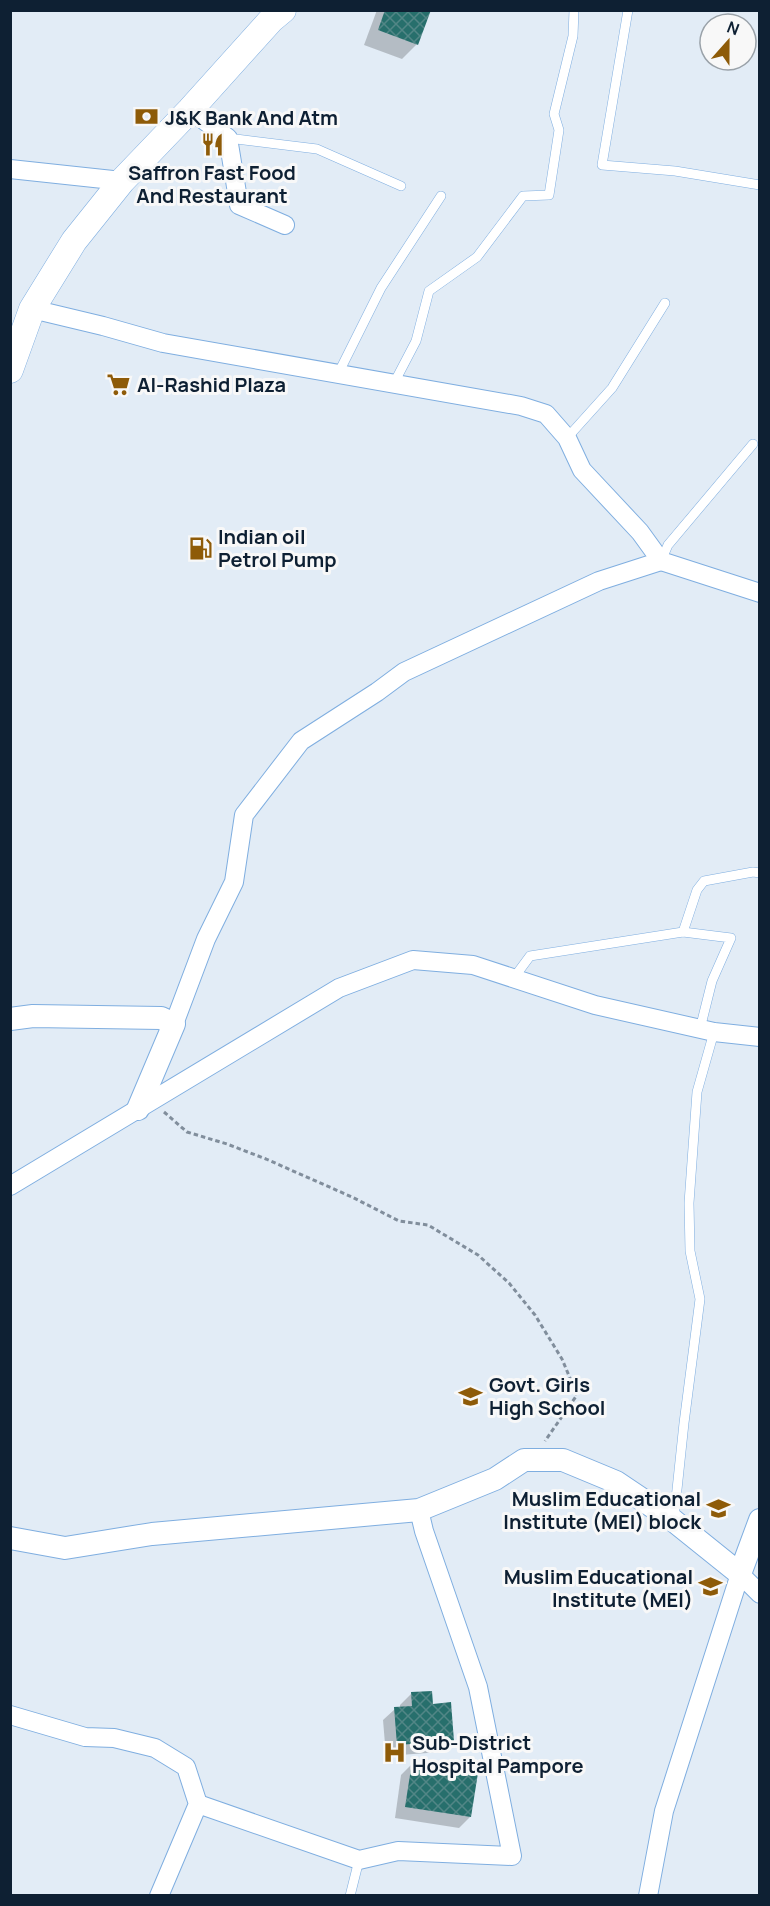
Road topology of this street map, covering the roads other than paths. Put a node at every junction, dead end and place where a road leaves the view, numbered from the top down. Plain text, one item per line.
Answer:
1 (574, 10) edge
2 (628, 10) edge
3 (274, 15) edge
4 (190, 110) junction
5 (228, 138) junction
6 (10, 169) edge
7 (122, 181) junction
8 (759, 185) edge
9 (401, 186) dead end
10 (441, 196) dead end
11 (285, 225) dead end
12 (664, 303) dead end
13 (32, 309) junction
14 (10, 370) edge
15 (338, 374) junction
16 (393, 385) junction
17 (567, 438) junction
18 (753, 444) dead end
19 (661, 561) junction
20 (759, 593) edge
21 (759, 873) edge
22 (684, 933) junction
23 (513, 979) junction
24 (10, 1019) edge
25 (174, 1024) junction
26 (707, 1031) junction
27 (759, 1037) edge
28 (144, 1105) junction
29 (10, 1186) edge
30 (419, 1510) junction
31 (759, 1520) edge
32 (674, 1521) junction
33 (10, 1538) edge
34 (740, 1574) junction
35 (759, 1594) edge
36 (10, 1715) edge
37 (198, 1804) junction
38 (359, 1860) junction
39 (159, 1896) edge
40 (350, 1896) edge
41 (648, 1896) edge

1 - 16 lane
2 - 8 lane
3 - 4 main road
4 - 5 street
4 - 7 main road
5 - 9 lane
5 - 11 street
6 - 7 street
7 - 13 main road
10 - 15 lane
12 - 17 lane
13 - 14 main road
13 - 15 street
15 - 16 street
16 - 17 street
17 - 19 street
18 - 19 lane
19 - 20 street
19 - 25 street
21 - 22 lane
22 - 23 lane
22 - 26 lane
23 - 26 street
23 - 28 street
24 - 25 street
25 - 28 street
26 - 27 street
26 - 32 lane
28 - 29 street
30 - 32 street
30 - 33 street
30 - 38 street
31 - 34 street
32 - 34 street
34 - 35 street
34 - 41 street
36 - 37 street
37 - 38 street
37 - 39 street
38 - 40 lane

